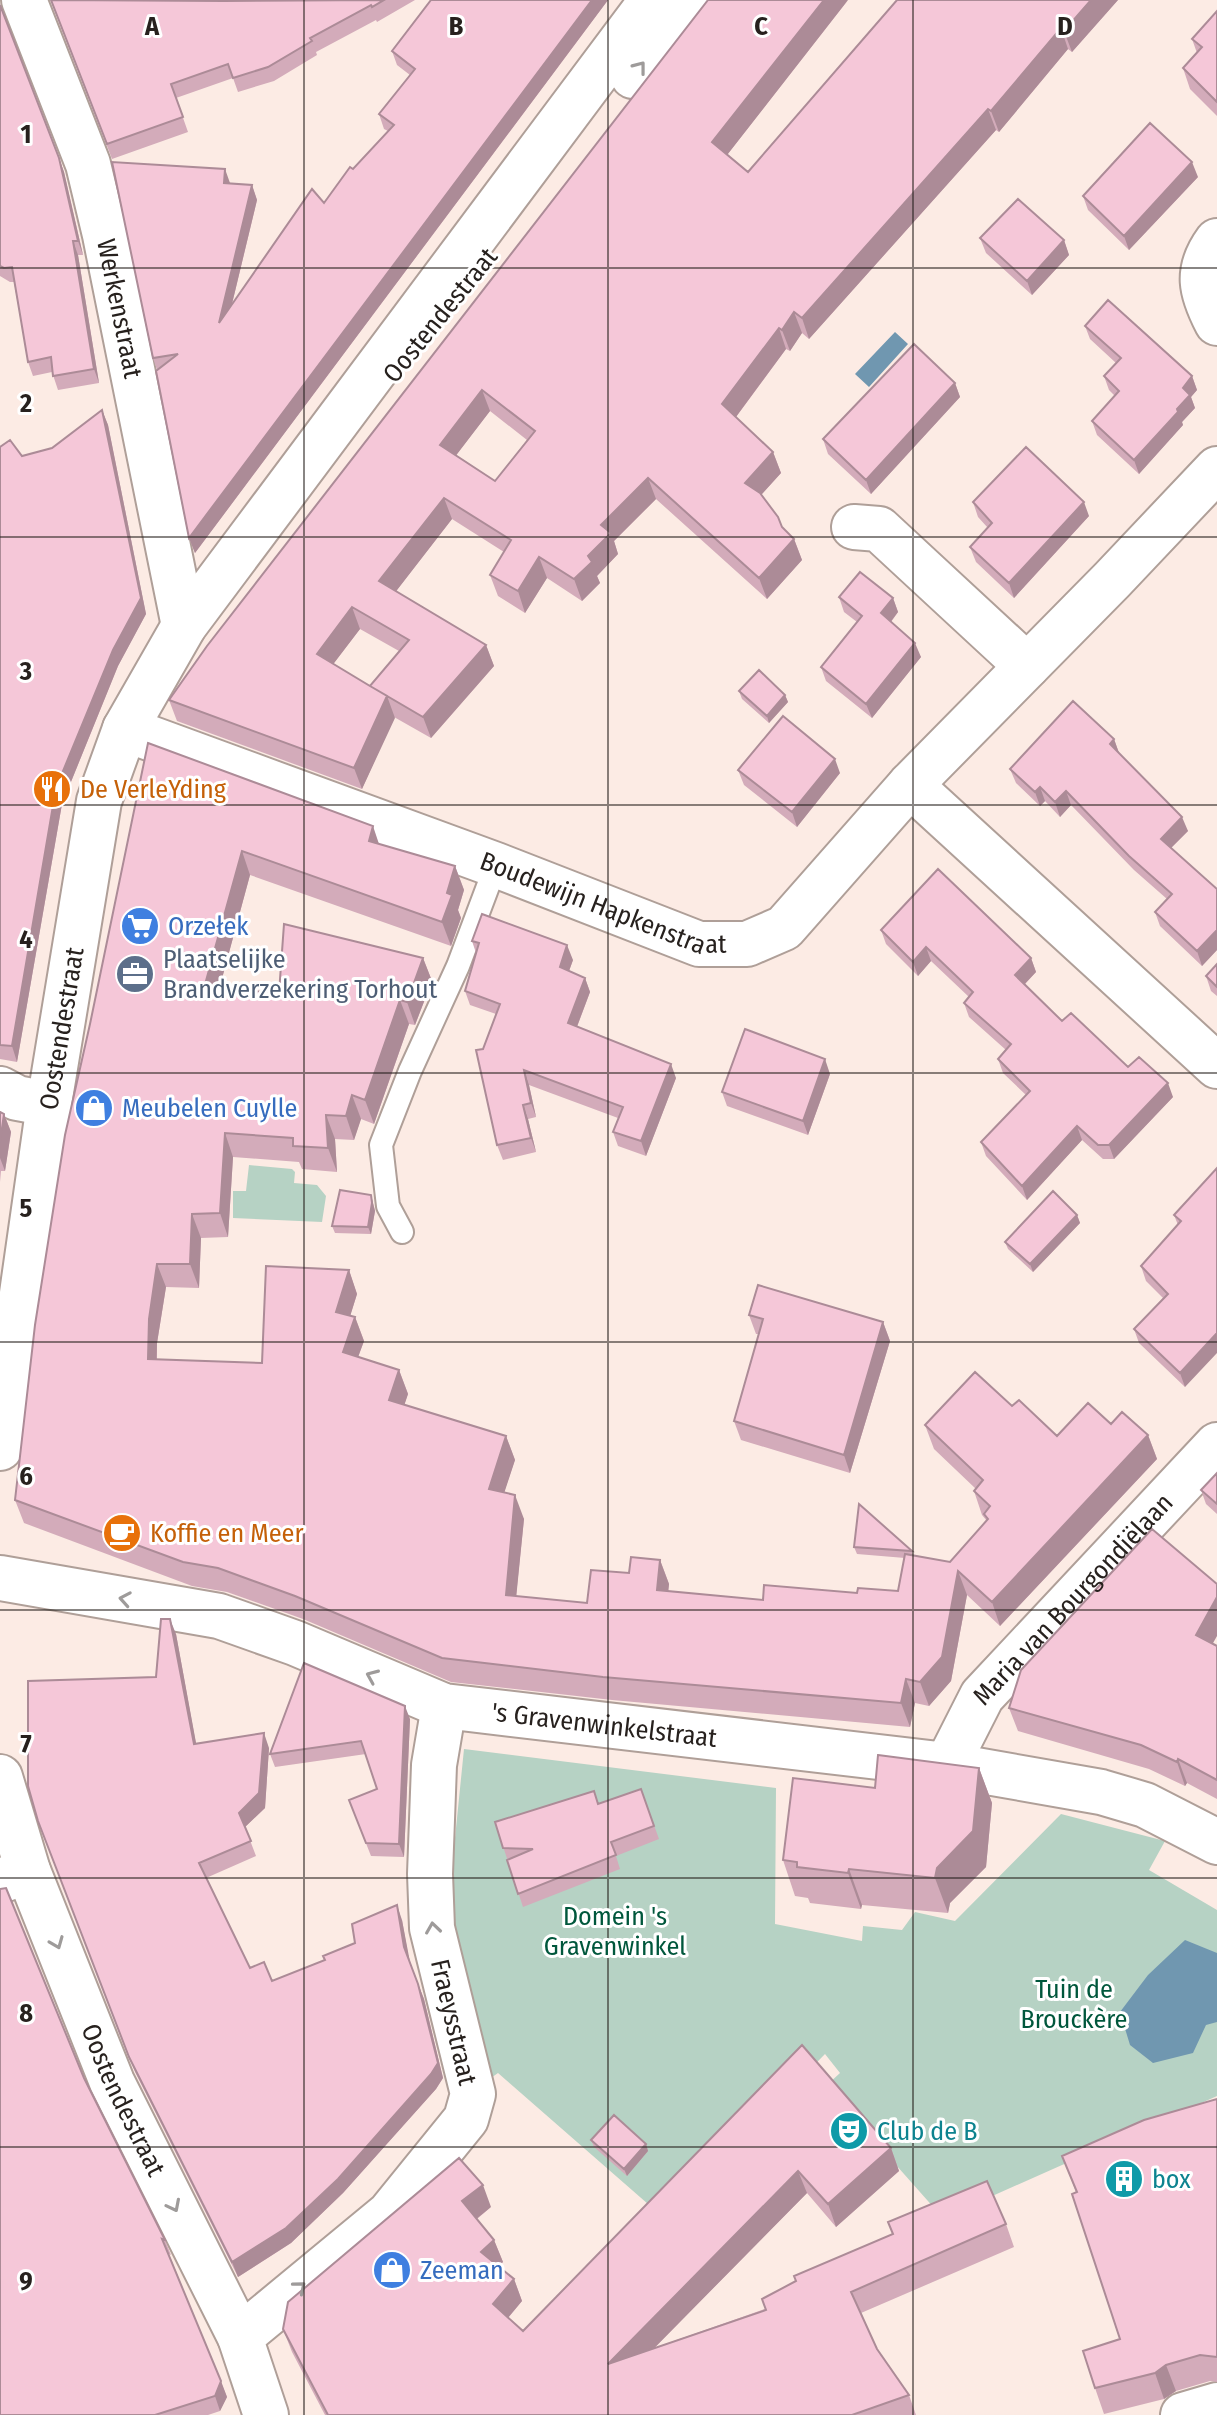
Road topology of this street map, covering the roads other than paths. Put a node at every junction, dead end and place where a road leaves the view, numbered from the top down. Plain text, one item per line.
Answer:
1 (24, 0) edge
2 (652, 0) edge
3 (692, 0) edge
4 (1217, 241) edge
5 (1217, 323) edge
6 (1217, 469) edge
7 (854, 527) dead end
8 (184, 626) junction
9 (1027, 666) junction
10 (125, 729) junction
11 (910, 785) junction
12 (496, 865) junction
13 (1217, 1066) edge
14 (0, 1089) edge
15 (49, 1104) junction
16 (402, 1232) dead end
17 (1217, 1445) edge
18 (0, 1448) edge
19 (0, 1578) edge
20 (444, 1706) junction
21 (947, 1765) junction
22 (0, 1777) edge
23 (1217, 1842) edge
24 (14, 1876) edge
25 (240, 2337) junction
26 (1217, 2405) edge
27 (266, 2415) edge
28 (1183, 2415) edge

1 - 8 street, Werkenstraat
2 - 8 street, Oostendestraat
8 -> 3 street, Oostendestraat
4 - 5 street
6 - 9 street, Boudewijn Hapkenstraat
7 - 9 street
8 - 10 street, Oostendestraat
9 - 11 street, Boudewijn Hapkenstraat
10 - 12 street, Boudewijn Hapkenstraat
10 - 15 street, Oostendestraat
11 - 12 street, Boudewijn Hapkenstraat
11 - 13 street
12 - 16 lane
14 - 15 street
15 - 18 street, Oostendestraat
17 - 21 street, Maria van Bourgondiëlaan
20 -> 19 street, 's Gravenwinkelstraat
20 - 21 street, 's Gravenwinkelstraat
25 -> 20 street, Fraeysstraat
21 - 23 street, 's Gravenwinkelstraat
22 - 24 street, Oostendestraat
24 -> 25 street, Oostendestraat
25 - 27 street, Oostendestraat
26 - 28 street

